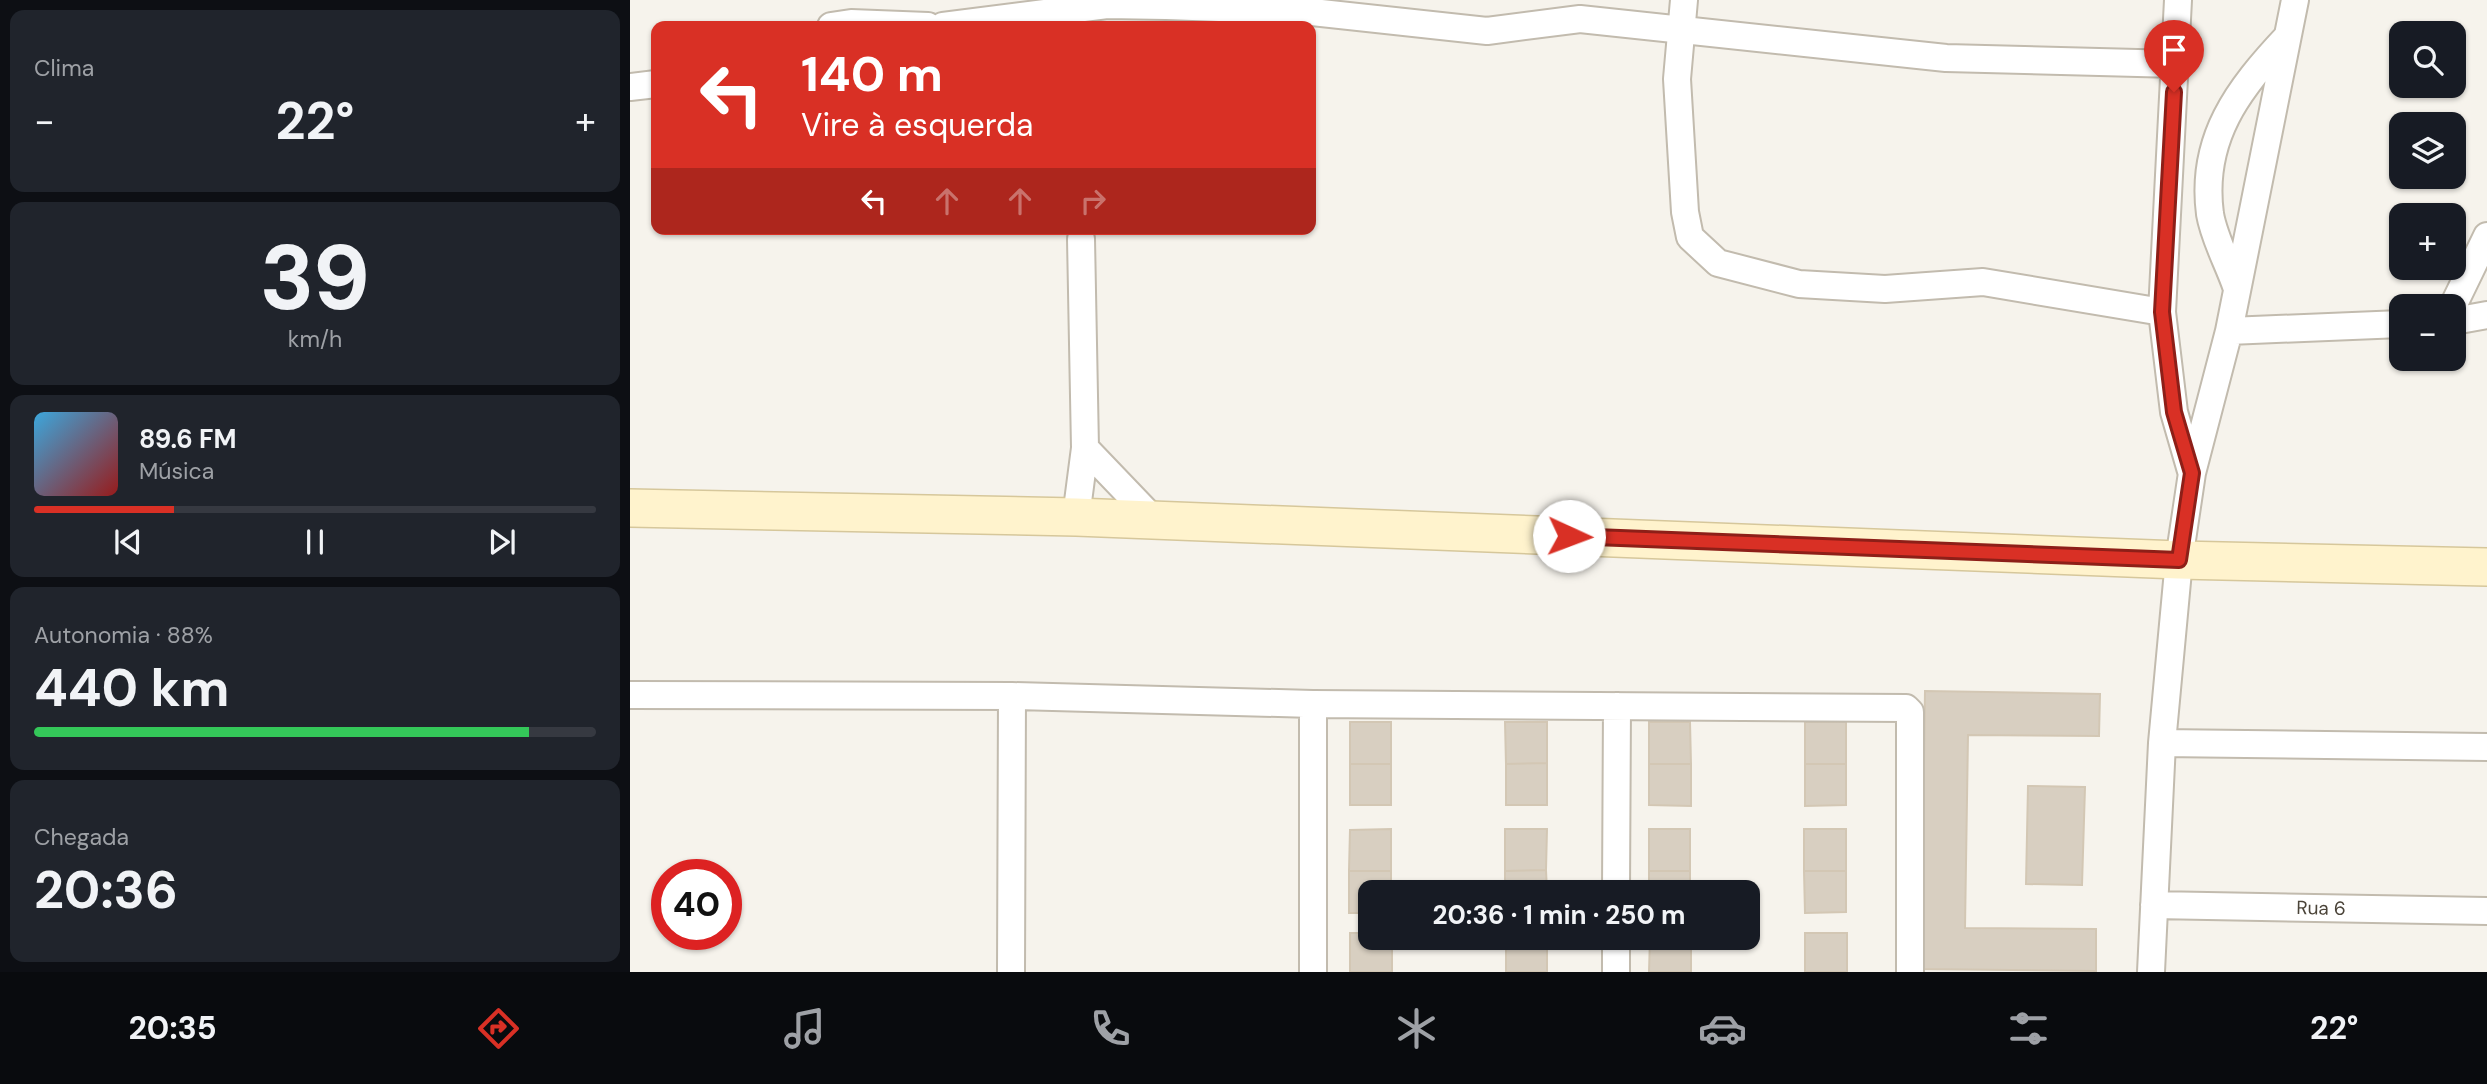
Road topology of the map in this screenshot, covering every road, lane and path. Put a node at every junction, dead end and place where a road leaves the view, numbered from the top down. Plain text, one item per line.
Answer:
1 (1684, 0) edge
2 (2178, 0) edge
3 (2295, 0) edge
4 (985, 21) edge
5 (1682, 28) junction
6 (2288, 36) junction
7 (2176, 65) junction
8 (651, 85) edge
9 (630, 87) edge
10 (2209, 191) junction
11 (2167, 200) junction
12 (2487, 236) edge
13 (1082, 239) dead end
14 (2236, 286) junction
15 (2459, 294) edge
16 (2162, 312) junction
17 (2487, 315) edge
18 (2466, 319) edge
19 (2389, 324) edge
20 (2229, 331) junction
21 (1085, 448) junction
22 (2192, 473) junction
23 (630, 509) edge
24 (1076, 517) junction
25 (1153, 519) junction
26 (2179, 560) junction
27 (2487, 567) edge
28 (630, 695) edge
29 (1012, 696) junction
30 (1313, 704) junction
31 (1617, 706) junction
32 (2162, 743) junction
33 (2487, 747) edge
34 (1616, 880) edge
35 (2154, 905) junction
36 (2487, 911) edge
37 (1616, 950) edge
38 (1011, 972) edge
39 (1313, 972) edge
40 (1616, 972) edge
41 (1910, 972) edge
42 (2151, 972) edge

1 - 5 street
2 - 7 street
3 - 6 street
4 - 5 street
5 - 7 street
5 - 16 street
6 - 10 street
6 - 14 street
7 - 11 street
8 - 9 street
10 - 11 street
10 - 14 street
11 - 16 street
12 - 15 street
13 - 21 street
14 - 20 street
16 - 22 street
17 - 18 street
19 - 20 street
20 - 22 street
21 - 24 street
21 - 25 street
22 - 26 street
23 - 24 street
24 - 25 street
25 - 26 street
26 - 27 street
26 - 32 street
28 - 29 street
29 - 30 street
29 - 38 street
30 - 31 street
30 - 39 street
31 - 34 street
31 - 41 street
32 - 33 street
32 - 35 street
35 - 36 street, Rua 6
35 - 42 street
37 - 40 street

